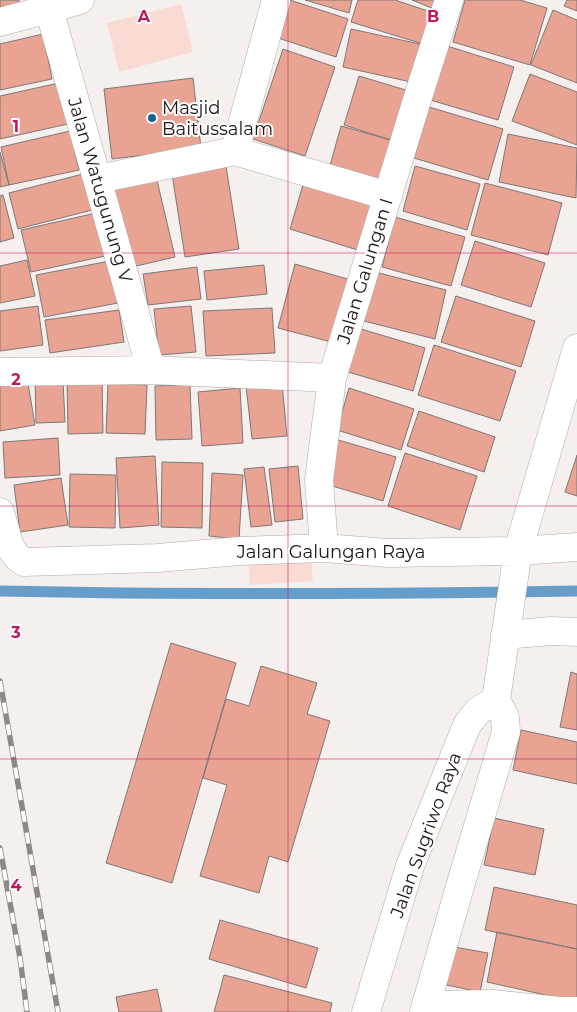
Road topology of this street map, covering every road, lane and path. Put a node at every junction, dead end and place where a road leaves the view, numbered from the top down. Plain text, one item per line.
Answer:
1 (80, 0) edge
2 (276, 0) edge
3 (449, 0) edge
4 (49, 10) junction
5 (0, 22) edge
6 (235, 151) junction
7 (98, 179) junction
8 (388, 196) junction
9 (577, 348) edge
10 (151, 370) junction
11 (0, 372) edge
12 (332, 378) junction
13 (0, 512) edge
14 (577, 547) edge
15 (324, 548) junction
16 (517, 558) junction
17 (506, 632) junction
18 (577, 632) edge
19 (496, 700) junction
20 (425, 1008) edge
21 (491, 1008) edge
22 (577, 1011) edge
23 (366, 1012) edge

1 - 4 street
2 - 6 street
3 - 8 street, Jalan Galungan I
4 - 5 street
4 - 7 street, Jalan Watugunung V
6 - 7 street
6 - 8 street
7 - 10 street, Jalan Watugunung V
8 - 12 street, Jalan Galungan I
9 - 16 street
10 - 11 street
10 - 12 street
12 - 15 street, Jalan Galungan I
13 - 15 street, Jalan Galungan Raya
14 - 16 street, Jalan Galungan Raya
15 - 16 street, Jalan Galungan Raya
16 - 17 street
17 - 18 street
17 - 19 street
19 - 20 street
19 - 23 street, Jalan Sugriwo Raya
20 - 21 street
21 - 22 street

